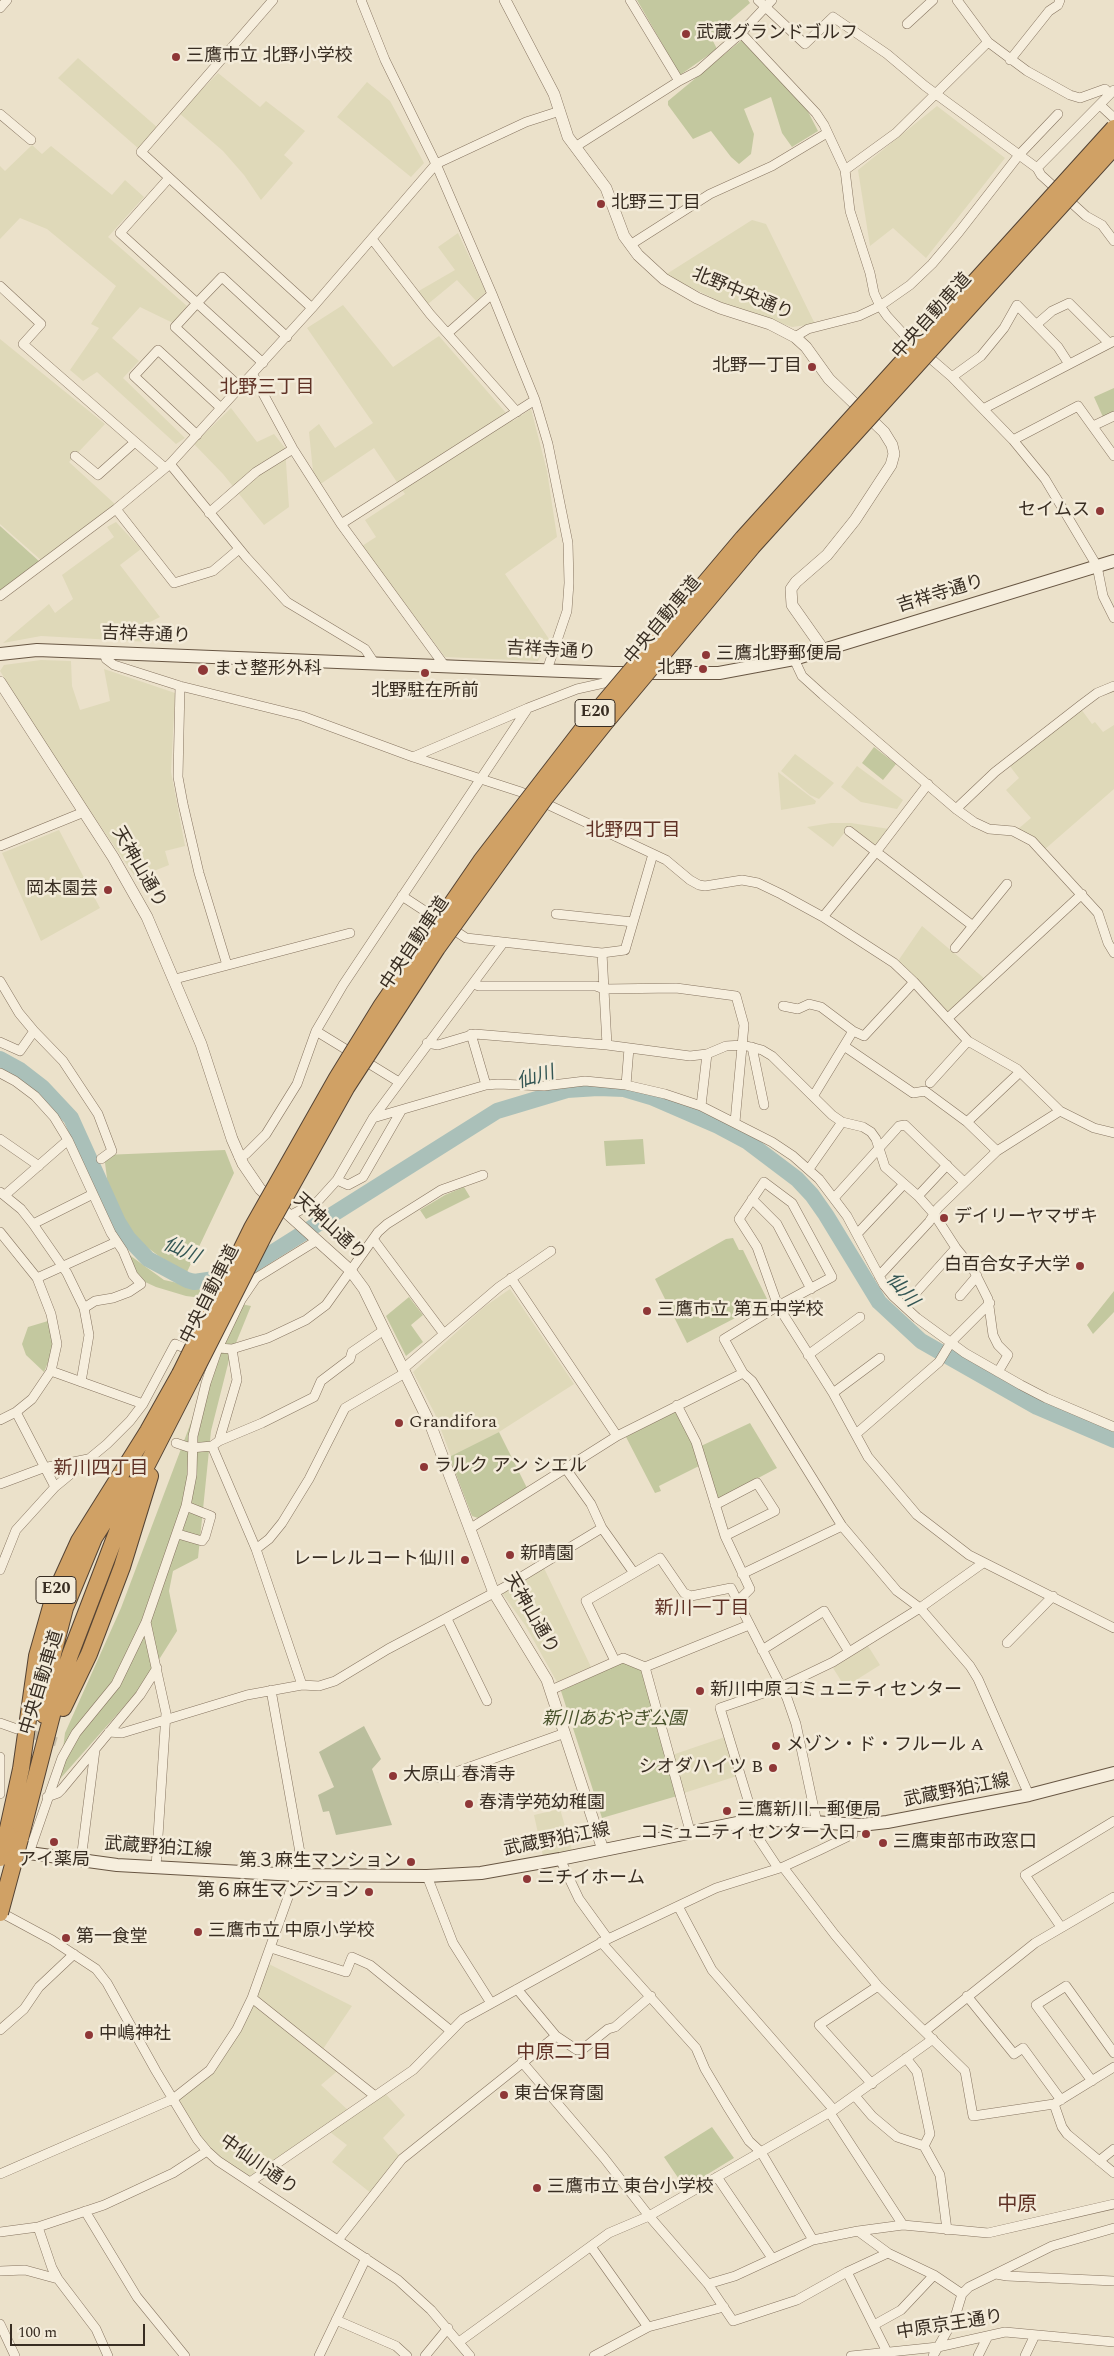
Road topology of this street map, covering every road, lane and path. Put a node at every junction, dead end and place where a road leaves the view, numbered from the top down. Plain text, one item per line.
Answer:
1 (6, 0) edge
2 (273, 0) edge
3 (361, 0) edge
4 (505, 0) edge
5 (630, 0) edge
6 (758, 0) edge
7 (933, 0) edge
8 (957, 0) edge
9 (1060, 0) edge
10 (769, 4) edge
11 (0, 8) edge
12 (907, 24) dead end
13 (741, 32) junction
14 (988, 42) junction
15 (1010, 60) junction
16 (679, 81) junction
17 (1112, 92) edge
18 (936, 94) junction
19 (1100, 105) junction
20 (560, 111) junction
21 (0, 114) edge
22 (1058, 114) dead end
23 (1114, 118) edge
24 (1114, 128) edge
25 (827, 133) junction
26 (31, 140) dead end
27 (575, 146) junction
28 (1114, 147) edge
29 (1018, 155) junction
30 (436, 164) junction
31 (1037, 168) junction
32 (845, 170) junction
33 (169, 178) junction
34 (372, 240) junction
35 (1114, 240) edge
36 (630, 245) junction
37 (0, 286) edge
38 (492, 294) junction
39 (197, 303) junction
40 (880, 306) junction
41 (312, 308) junction
42 (1037, 324) junction
43 (448, 333) junction
44 (287, 337) junction
45 (795, 337) junction
46 (1111, 342) edge
47 (263, 363) junction
48 (1069, 364) junction
49 (253, 375) junction
50 (952, 377) junction
51 (241, 388) junction
52 (534, 400) junction
53 (221, 408) junction
54 (983, 409) junction
55 (517, 412) junction
56 (1114, 416) edge
57 (1093, 426) junction
58 (197, 434) junction
59 (1013, 440) junction
60 (135, 442) junction
61 (293, 449) junction
62 (75, 456) dead end
63 (1114, 456) edge
64 (168, 466) junction
65 (116, 509) junction
66 (209, 513) junction
67 (341, 524) junction
68 (239, 549) junction
69 (1114, 561) edge
70 (1097, 566) junction
71 (0, 596) edge
72 (1114, 618) edge
73 (823, 649) junction
74 (104, 652) junction
75 (0, 654) edge
76 (794, 659) junction
77 (375, 664) junction
78 (444, 665) junction
79 (548, 670) junction
80 (613, 673) junction
81 (0, 682) edge
82 (180, 686) junction
83 (1114, 686) edge
84 (528, 708) junction
85 (412, 757) junction
86 (481, 779) junction
87 (928, 784) junction
88 (956, 809) junction
89 (84, 812) junction
90 (849, 831) dead end
91 (0, 846) edge
92 (876, 852) junction
93 (653, 854) junction
94 (1007, 884) dead end
95 (1082, 894) junction
96 (402, 896) junction
97 (556, 914) dead end
98 (823, 917) junction
99 (633, 922) junction
100 (974, 926) junction
101 (350, 934) dead end
102 (503, 943) junction
103 (956, 948) dead end
104 (602, 952) junction
105 (1114, 953) edge
106 (227, 965) junction
107 (175, 979) junction
108 (0, 981) edge
109 (914, 982) junction
110 (472, 984) junction
111 (604, 989) junction
112 (783, 1006) dead end
113 (948, 1018) junction
114 (34, 1031) junction
115 (316, 1031) junction
116 (853, 1031) junction
117 (471, 1034) junction
118 (968, 1040) junction
119 (0, 1042) edge
120 (428, 1043) junction
121 (607, 1046) junction
122 (747, 1046) junction
123 (844, 1046) junction
124 (629, 1048) junction
125 (707, 1054) junction
126 (1020, 1072) junction
127 (0, 1073) edge
128 (399, 1082) junction
129 (930, 1083) dead end
130 (486, 1084) junction
131 (626, 1084) junction
132 (814, 1096) junction
133 (764, 1105) dead end
134 (701, 1106) junction
135 (1060, 1110) junction
136 (401, 1111) junction
137 (373, 1118) junction
138 (735, 1122) junction
139 (842, 1122) junction
140 (967, 1122) junction
141 (1114, 1133) edge
142 (0, 1139) edge
143 (68, 1140) junction
144 (878, 1148) junction
145 (997, 1151) junction
146 (239, 1157) junction
147 (101, 1159) dead end
148 (947, 1165) junction
149 (39, 1166) junction
150 (809, 1169) junction
151 (483, 1175) dead end
152 (337, 1180) junction
153 (964, 1182) junction
154 (904, 1184) junction
155 (2, 1194) edge
156 (93, 1194) junction
157 (918, 1196) junction
158 (835, 1197) junction
159 (752, 1199) junction
160 (934, 1214) junction
161 (293, 1220) junction
162 (33, 1224) junction
163 (0, 1232) edge
164 (858, 1234) junction
165 (315, 1239) junction
166 (373, 1239) junction
167 (116, 1242) junction
168 (956, 1248) junction
169 (551, 1251) dead end
170 (63, 1266) junction
171 (350, 1270) junction
172 (879, 1276) junction
173 (977, 1276) junction
174 (36, 1278) junction
175 (511, 1278) junction
176 (811, 1289) junction
177 (960, 1296) dead end
178 (990, 1303) junction
179 (778, 1306) junction
180 (904, 1306) junction
181 (84, 1308) junction
182 (860, 1317) dead end
183 (384, 1330) junction
184 (444, 1334) junction
185 (949, 1344) junction
186 (218, 1348) junction
187 (232, 1349) junction
188 (808, 1355) junction
189 (880, 1358) dead end
190 (214, 1362) junction
191 (52, 1371) junction
192 (404, 1371) junction
193 (743, 1372) junction
194 (998, 1372) junction
195 (186, 1376) junction
196 (81, 1382) junction
197 (833, 1393) junction
198 (143, 1404) junction
199 (677, 1405) junction
200 (16, 1412) junction
201 (174, 1414) junction
202 (0, 1420) edge
203 (130, 1421) junction
204 (1114, 1427) edge
205 (144, 1429) dead end
206 (856, 1434) junction
207 (617, 1436) junction
208 (176, 1443) dead end
209 (216, 1444) junction
210 (191, 1448) junction
211 (89, 1459) junction
212 (43, 1468) junction
213 (566, 1469) junction
214 (0, 1484) edge
215 (55, 1487) junction
216 (715, 1505) junction
217 (186, 1506) junction
218 (842, 1526) junction
219 (471, 1528) junction
220 (602, 1528) junction
221 (178, 1534) junction
222 (725, 1536) junction
223 (256, 1549) junction
224 (3, 1552) edge
225 (983, 1564) junction
226 (0, 1570) edge
227 (634, 1573) junction
228 (742, 1574) junction
229 (494, 1593) junction
230 (1053, 1596) junction
231 (738, 1601) junction
232 (920, 1608) junction
233 (447, 1619) junction
234 (146, 1622) junction
235 (749, 1624) junction
236 (1114, 1628) edge
237 (1007, 1643) dead end
238 (762, 1650) junction
239 (849, 1652) junction
240 (615, 1661) junction
241 (645, 1667) junction
242 (157, 1668) junction
243 (302, 1684) junction
244 (782, 1687) junction
245 (271, 1690) junction
246 (551, 1690) junction
247 (487, 1701) dead end
248 (165, 1719) junction
249 (0, 1723) edge
250 (17, 1729) tunnel mouth
251 (109, 1732) junction
252 (565, 1733) junction
253 (95, 1750) junction
254 (0, 1757) edge
255 (38, 1769) junction
256 (1114, 1773) edge
257 (439, 1778) dead end
258 (0, 1794) edge
259 (1029, 1795) junction
260 (47, 1797) junction
261 (751, 1821) junction
262 (1114, 1821) edge
263 (817, 1823) junction
264 (852, 1825) junction
265 (690, 1831) junction
266 (13, 1836) junction
267 (0, 1849) edge
268 (603, 1850) junction
269 (30, 1853) junction
270 (0, 1858) edge
271 (81, 1860) junction
272 (560, 1860) junction
273 (156, 1867) junction
274 (781, 1867) junction
275 (300, 1875) junction
276 (427, 1876) junction
277 (1114, 1897) edge
278 (678, 1906) junction
279 (0, 1912) edge
280 (1062, 1927) junction
281 (605, 1941) junction
282 (271, 1948) junction
283 (74, 1954) junction
284 (878, 1986) junction
285 (516, 1989) junction
286 (651, 1996) junction
287 (967, 1996) junction
288 (252, 1998) junction
289 (491, 2003) junction
290 (0, 2030) edge
291 (451, 2031) junction
292 (925, 2031) junction
293 (556, 2036) junction
294 (933, 2039) junction
295 (1114, 2053) edge
296 (906, 2058) junction
297 (522, 2062) junction
298 (1114, 2067) edge
299 (1092, 2081) junction
300 (872, 2084) junction
301 (375, 2096) junction
302 (855, 2096) junction
303 (173, 2099) junction
304 (1058, 2102) junction
305 (832, 2112) junction
306 (924, 2146) junction
307 (1114, 2149) edge
308 (207, 2151) junction
309 (761, 2152) junction
310 (1099, 2161) junction
311 (1114, 2173) edge
312 (0, 2174) edge
313 (718, 2177) junction
314 (250, 2182) junction
315 (1114, 2204) edge
316 (85, 2211) junction
317 (649, 2216) junction
318 (903, 2225) junction
319 (38, 2227) junction
320 (1114, 2228) edge
321 (947, 2230) junction
322 (858, 2231) junction
323 (0, 2232) edge
324 (338, 2240) junction
325 (812, 2240) junction
326 (592, 2248) junction
327 (888, 2253) junction
328 (366, 2258) junction
329 (772, 2258) junction
330 (0, 2271) edge
331 (847, 2272) junction
332 (996, 2274) junction
333 (934, 2275) junction
334 (58, 2279) junction
335 (1114, 2281) edge
336 (708, 2284) junction
337 (962, 2294) junction
338 (724, 2307) junction
339 (336, 2320) junction
340 (0, 2324) edge
341 (874, 2325) junction
342 (648, 2327) junction
343 (448, 2328) junction
344 (1035, 2335) junction
345 (988, 2336) junction
346 (459, 2342) junction
347 (1114, 2342) edge
348 (938, 2347) junction
349 (887, 2352) junction
350 (15, 2356) edge
351 (108, 2356) edge
352 (185, 2356) edge
353 (319, 2356) edge
354 (407, 2356) edge
355 (424, 2356) edge
356 (470, 2356) edge
357 (594, 2356) edge
358 (851, 2356) edge
359 (933, 2356) edge
360 (978, 2356) edge
361 (1025, 2356) edge

1 - 11 street
2 - 33 street
3 - 30 street
4 - 20 street, 北野中央通り
5 - 16 street
6 - 10 street
7 - 12 street
8 - 14 street
9 - 15 street
10 - 13 street
10 - 18 street
13 - 16 street
13 - 25 street
14 - 15 street
14 - 18 street
15 - 17 street
16 - 27 street
17 - 19 street
18 - 29 street
18 - 32 street
19 - 23 street
19 - 31 street
20 - 27 street, 北野中央通り
20 - 30 street
21 - 26 street
22 - 29 street
24 - 195 highway, 中央自動車道 / E20, bridge
25 - 32 street
25 - 36 street
27 - 36 street, 北野中央通り
28 - 195 highway, 中央自動車道 / E20, bridge
29 - 31 street
29 - 40 street
30 - 34 street
30 - 38 street
31 - 35 street
32 - 40 street
33 - 39 street
33 - 41 street
34 - 41 street
34 - 43 street
36 - 45 street, 北野中央通り
37 - 60 street
38 - 43 street
38 - 52 street
39 - 44 street
39 - 47 street
39 - 51 street
40 - 45 street
40 - 50 street
41 - 44 street
42 - 46 street
42 - 48 street
42 - 50 street
43 - 55 street
44 - 47 street
45 - 73 street, 北野中央通り
46 - 48 street
47 - 49 street
48 - 54 street
49 - 51 street
49 - 61 street
50 - 54 street
51 - 53 street
52 - 55 street
52 - 79 street
53 - 58 street
53 - 58 street
54 - 59 street
55 - 67 street
56 - 57 street
57 - 59 street
57 - 63 street
58 - 64 street
59 - 70 street
60 - 62 street
60 - 64 street
61 - 66 street
61 - 67 street
64 - 65 street
64 - 66 street
65 - 68 street
65 - 71 street
66 - 68 street
67 - 78 street
68 - 77 street
69 - 70 main road, 吉祥寺通り
70 - 72 street
70 - 73 main road, 吉祥寺通り
73 - 76 main road, 吉祥寺通り
74 - 75 main road, 吉祥寺通り
74 - 77 main road, 吉祥寺通り
74 - 82 street
76 - 80 main road, 吉祥寺通り
76 - 87 street
77 - 78 main road, 吉祥寺通り
78 - 79 main road, 吉祥寺通り
79 - 80 main road, 吉祥寺通り
80 - 84 street
81 - 89 street, 天神山通り
82 - 85 street
82 - 106 street
83 - 88 street
84 - 85 street
84 - 86 street
85 - 86 street
86 - 93 street
86 - 96 street
87 - 88 street
87 - 92 street
88 - 95 street
89 - 91 street
89 - 107 street, 天神山通り
90 - 92 street
92 - 98 street
92 - 100 street
93 - 98 street
93 - 99 street
94 - 100 street
95 - 105 street
95 - 113 street
96 - 102 street
96 - 115 street
97 - 99 street
98 - 109 street
99 - 104 street
100 - 103 street
101 - 106 street
102 - 104 street
102 - 110 street
104 - 111 street
106 - 107 street
107 - 146 street, 天神山通り
108 - 114 street
109 - 113 street
109 - 116 street
110 - 111 street
110 - 120 street
111 - 121 street
111 - 122 street
112 - 116 street
113 - 118 street
114 - 119 street
114 - 147 street
115 - 128 street
115 - 146 street
116 - 123 street
117 - 120 street
117 - 121 street
117 - 130 street
118 - 126 street
118 - 129 street
120 - 128 street
121 - 124 street
122 - 125 street
122 - 132 street
122 - 133 street
122 - 138 street
123 - 132 street
123 - 140 street
124 - 125 street
124 - 131 street
125 - 134 street
126 - 135 street
126 - 140 street
127 - 143 street
128 - 137 street
130 - 131 street
130 - 136 street
131 - 134 street
132 - 139 street
134 - 138 street
135 - 141 street
135 - 145 street
136 - 137 street
136 - 152 street
137 - 152 street
138 - 150 street
139 - 144 street
139 - 150 street
140 - 145 street
142 - 149 street
143 - 149 street
143 - 156 street
144 - 148 street
144 - 154 street
144 - 158 street
145 - 153 street
146 - 161 street, 天神山通り
148 - 153 street
148 - 157 street
149 - 155 street
150 - 158 street
151 - 166 street
152 - 161 street
153 - 160 street
154 - 157 street
154 - 164 street
155 - 162 street
156 - 162 street
156 - 167 street
157 - 160 street
158 - 164 street
159 - 176 street
159 - 176 street
159 - 179 street
160 - 168 street
160 - 172 street
161 - 165 street, 天神山通り
162 - 170 street
163 - 174 street
164 - 172 street
165 - 171 street, 天神山通り
165 - 186 street
166 - 171 street
166 - 184 street
167 - 170 street
167 - 181 street
168 - 173 street
168 - 180 street
169 - 175 street
170 - 174 street
170 - 181 street
171 - 183 street, 天神山通り
171 - 187 street
172 - 180 street
173 - 177 street
173 - 178 street
174 - 191 street
175 - 184 street
175 - 207 street
176 - 179 street
178 - 185 street
178 - 194 street
179 - 188 street
179 - 193 street
180 - 185 street
181 - 196 street
182 - 188 street
183 - 192 street, 天神山通り
183 - 209 street
184 - 192 street
185 - 194 street
185 - 206 street
186 - 187 street
186 - 190 street
187 - 209 street
188 - 197 street
189 - 197 street
190 - 198 street
190 - 210 street
191 - 196 street
191 - 200 street
192 - 219 street, 天神山通り
192 - 223 street
193 - 199 street
193 - 218 street
194 - 204 street
195 - 201 highway, 中央自動車道 / E20
195 - 266 highway, 中央自動車道 / E20
196 - 198 street
197 - 206 street
198 - 203 street
199 - 207 street
199 - 216 street
200 - 202 street
200 - 212 street
201 - 255 highway
201 - 255 highway
203 - 205 street
203 - 211 street
206 - 225 street
207 - 213 street
208 - 210 street
209 - 210 street
209 - 223 street
210 - 217 street
211 - 212 street
211 - 215 street
212 - 214 street
212 - 215 street
213 - 219 street
213 - 220 street
215 - 224 street
216 - 222 street
216 - 222 street
217 - 221 street
217 - 221 street
218 - 228 street
218 - 232 street
219 - 229 street, 天神山通り
220 - 227 street
220 - 229 street
221 - 234 street
222 - 228 street
223 - 243 street
224 - 226 street
225 - 230 street
225 - 232 street
227 - 231 street
227 - 240 street
228 - 231 street
229 - 233 street
229 - 246 street, 天神山通り
230 - 236 street
230 - 237 street
231 - 235 street
232 - 239 street
232 - 259 street
233 - 243 street
233 - 247 street
234 - 242 street
234 - 260 street
235 - 238 street
235 - 241 street
238 - 239 street
238 - 244 street
239 - 244 street
240 - 241 street
240 - 246 street
241 - 265 street
242 - 248 street
242 - 251 street
243 - 245 street
244 - 261 street
244 - 263 street
245 - 248 street
245 - 275 street
246 - 252 street, 天神山通り
248 - 251 street
248 - 273 street
249 - 250 street
251 - 253 street
252 - 257 street
252 - 268 street, 天神山通り
253 - 260 street
253 - 271 street
254 - 258 street
255 - 266 highway, 中央自動車道 / E20
256 - 259 main road, 武蔵野狛江線
259 - 264 main road, 武蔵野狛江線
260 - 269 street
261 - 263 main road, 武蔵野狛江線
261 - 265 main road, 武蔵野狛江線
261 - 274 street
262 - 280 street
263 - 264 main road, 武蔵野狛江線
264 - 274 street
265 - 268 main road, 武蔵野狛江線
266 - 270 highway, 中央自動車道 / E20, bridge
266 - 279 highway, 中央自動車道 / E20, bridge
267 - 269 main road, 武蔵野狛江線
268 - 272 main road, 武蔵野狛江線
269 - 271 main road, 武蔵野狛江線
271 - 273 main road, 武蔵野狛江線
272 - 276 main road, 武蔵野狛江線
272 - 281 street
273 - 275 main road, 武蔵野狛江線
274 - 278 street
274 - 284 street
275 - 276 main road, 武蔵野狛江線
275 - 282 street
276 - 289 street
277 - 280 street
278 - 281 street
278 - 305 street
279 - 283 street, 中仙川通り
280 - 287 street
281 - 285 street
281 - 286 street
282 - 288 street
282 - 291 street
283 - 290 street
283 - 303 street, 中仙川通り
284 - 292 street
284 - 300 street
285 - 289 street
285 - 293 street
286 - 293 street
286 - 309 street
287 - 292 street
287 - 304 street
288 - 301 street
288 - 303 street
289 - 291 street
291 - 301 street
292 - 294 street
293 - 297 street
294 - 296 street
294 - 304 street
295 - 299 street
296 - 300 street
296 - 306 street
297 - 317 street
297 - 324 street
298 - 299 street
299 - 304 street
300 - 302 street
301 - 314 street
302 - 305 street
302 - 306 street
303 - 308 street, 中仙川通り
303 - 312 street
304 - 310 street
305 - 309 street
305 - 318 street
306 - 321 street
307 - 310 street
308 - 314 street, 中仙川通り
308 - 316 street
309 - 313 street
309 - 325 street
310 - 311 street
313 - 317 street
313 - 329 street
314 - 324 street, 中仙川通り
315 - 321 street
316 - 319 street
316 - 352 street
317 - 326 street
317 - 336 street
318 - 321 street
318 - 322 street
319 - 323 street
319 - 334 street
320 - 332 street
322 - 325 street
322 - 327 street
324 - 328 street, 中仙川通り
325 - 329 street
326 - 342 street
326 - 346 street
327 - 331 street
327 - 333 street
328 - 339 street
328 - 343 street, 中仙川通り
329 - 336 street
330 - 334 street
331 - 338 street
331 - 341 street
332 - 335 street
332 - 337 street
333 - 337 street
333 - 341 street
334 - 351 street
336 - 338 street
337 - 348 street
338 - 342 street
339 - 353 street
339 - 354 street
340 - 350 street
341 - 349 street
342 - 357 street
343 - 346 street, 中仙川通り
343 - 355 street
344 - 345 street, 中原京王通り
344 - 347 street, 中原京王通り
344 - 361 street
345 - 348 street, 中原京王通り
345 - 360 street
346 - 356 street, 中仙川通り
348 - 349 street, 中原京王通り
348 - 359 street
349 - 358 street, 中原京王通り

